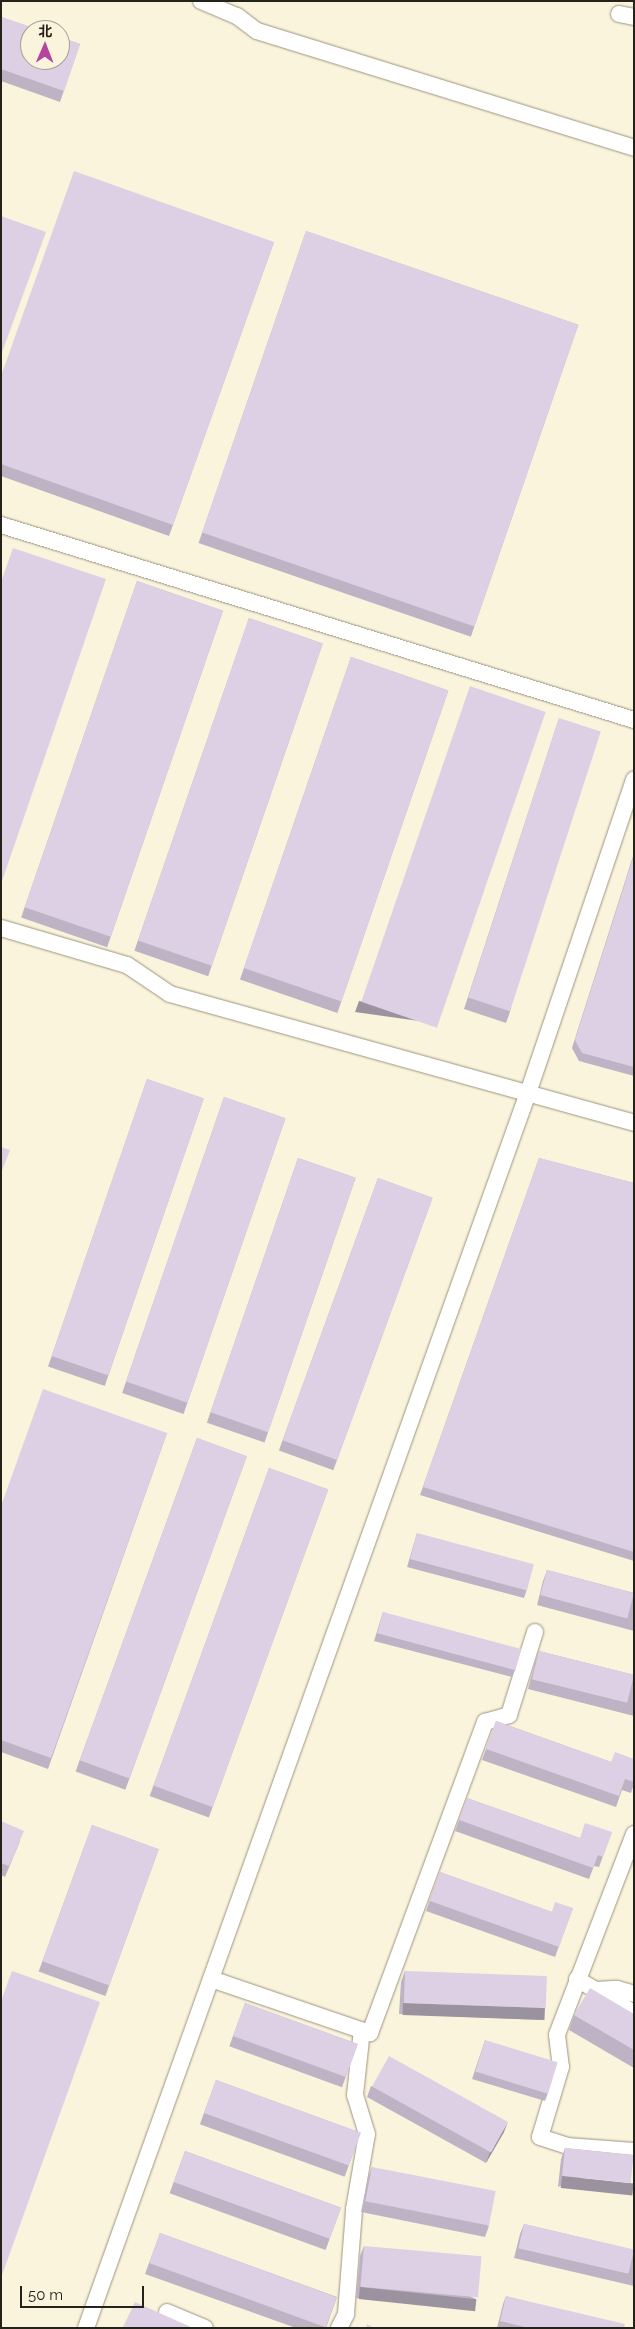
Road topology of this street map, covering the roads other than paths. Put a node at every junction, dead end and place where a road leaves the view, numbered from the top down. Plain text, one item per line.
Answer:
1 (201, 1) edge
2 (634, 148) edge
3 (1, 525) edge
4 (634, 720) edge
5 (634, 779) edge
6 (1, 928) edge
7 (528, 1093) junction
8 (634, 1123) edge
9 (535, 1632) dead end
10 (634, 1834) edge
11 (211, 1979) junction
12 (577, 1979) junction
13 (595, 1990) junction
14 (634, 1994) edge
15 (634, 2014) edge
16 (362, 2030) junction
17 (634, 2151) edge
18 (166, 2312) dead end
19 (86, 2328) edge
20 (205, 2328) edge
21 (339, 2328) edge

1 - 2 street
3 - 4 street
5 - 7 street
6 - 7 street
7 - 8 street
7 - 11 street
9 - 16 street
10 - 12 street
11 - 16 street
11 - 19 street
12 - 13 street
12 - 17 street
13 - 14 street
13 - 15 street
16 - 21 street
18 - 20 street

